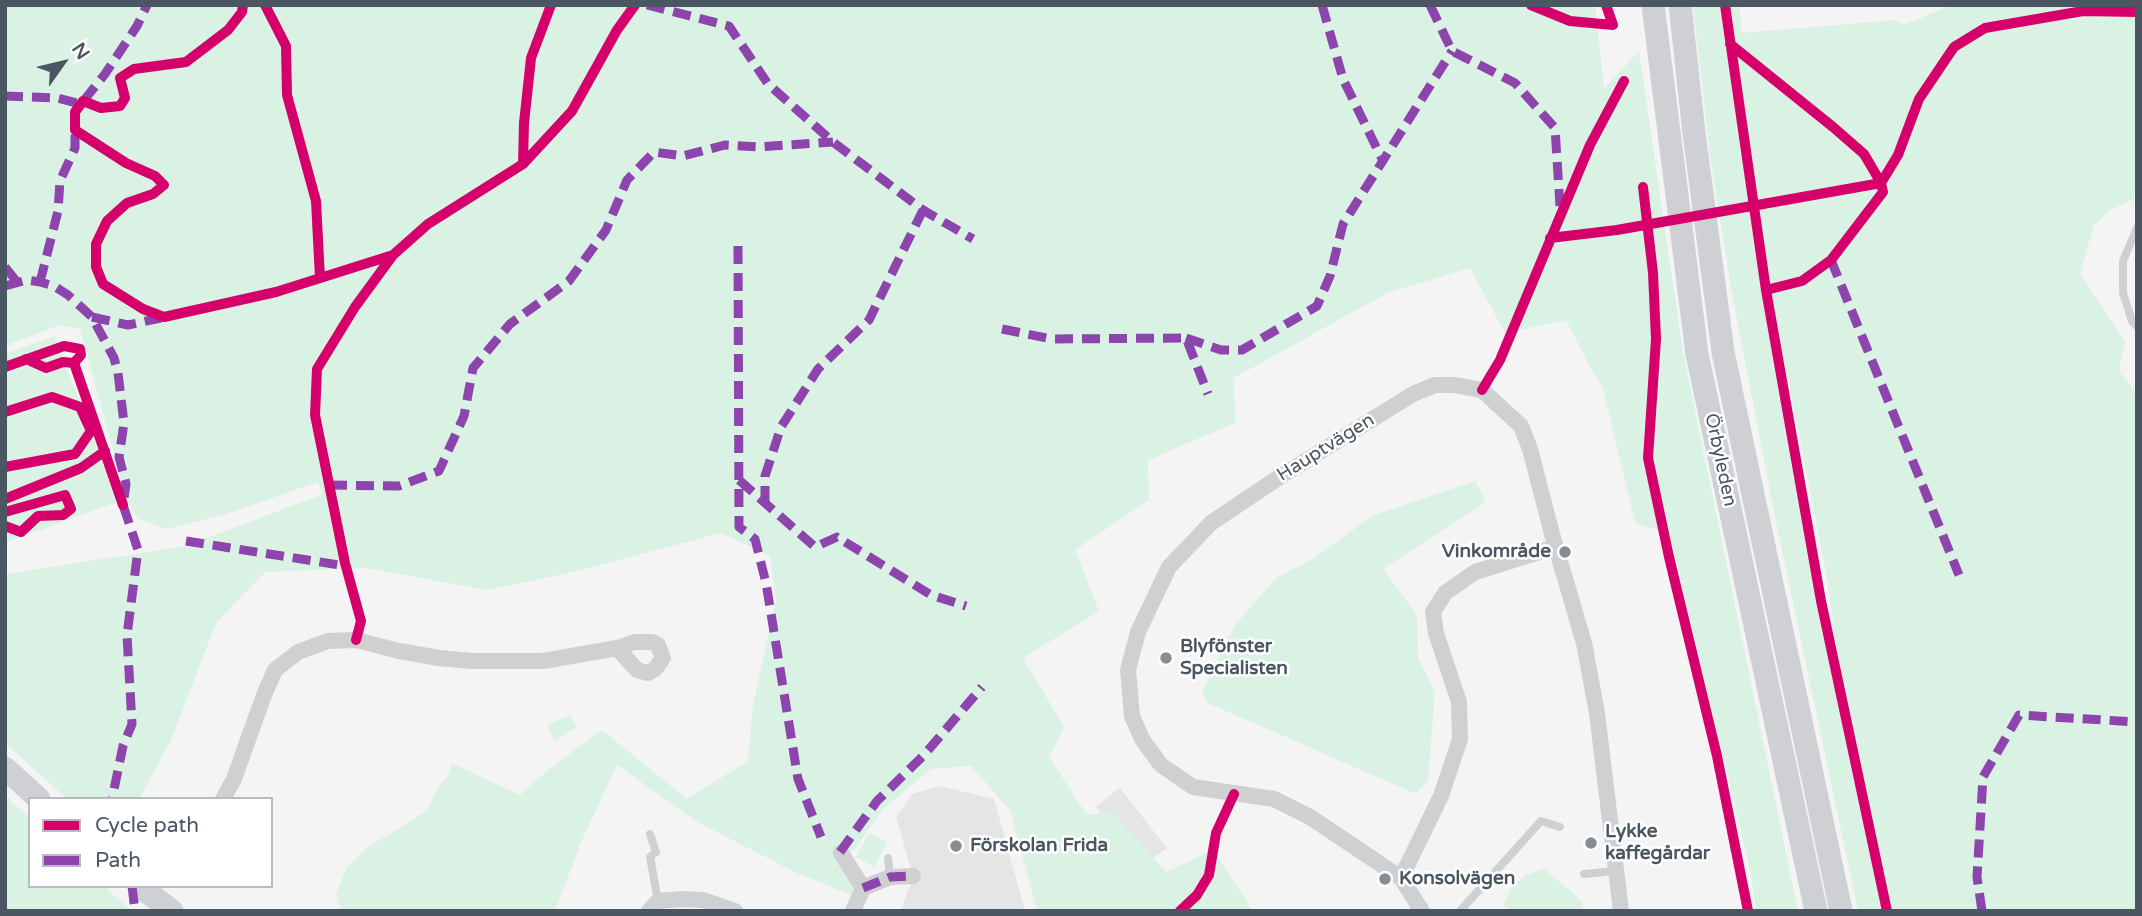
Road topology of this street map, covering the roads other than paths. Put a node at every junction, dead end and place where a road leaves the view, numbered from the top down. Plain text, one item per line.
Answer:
1 (1653, 5) edge
2 (1680, 5) edge
3 (2137, 228) edge
4 (2137, 327) edge
5 (1556, 547) junction
6 (617, 648) dead end
7 (5, 768) edge
8 (37, 797) edge
9 (224, 797) edge
10 (1560, 827) dead end
11 (650, 834) dead end
12 (841, 853) dead end
13 (888, 858) dead end
14 (1616, 871) junction
15 (1584, 874) dead end
16 (913, 876) dead end
17 (890, 877) junction
18 (1401, 878) junction
19 (863, 888) junction
20 (151, 890) edge
21 (653, 906) edge
22 (172, 911) edge
23 (735, 911) edge
24 (853, 911) edge
25 (1422, 911) edge
26 (1460, 911) edge
27 (1621, 911) edge
28 (1816, 911) edge
29 (1841, 911) edge

1 - 28 main road, Örbyleden
2 - 29 main road, Örbyleden
3 - 4 lane
5 - 14 street, Hauptvägen
5 - 18 street
5 - 18 street, Hauptvägen
6 - 9 street
7 - 8 main road
10 - 26 lane
11 - 21 lane
12 - 19 street
13 - 17 lane
14 - 15 lane
14 - 27 street, Hauptvägen
16 - 17 street
17 - 19 street
18 - 25 street, Hauptvägen
19 - 24 street
20 - 22 main road
21 - 23 street

